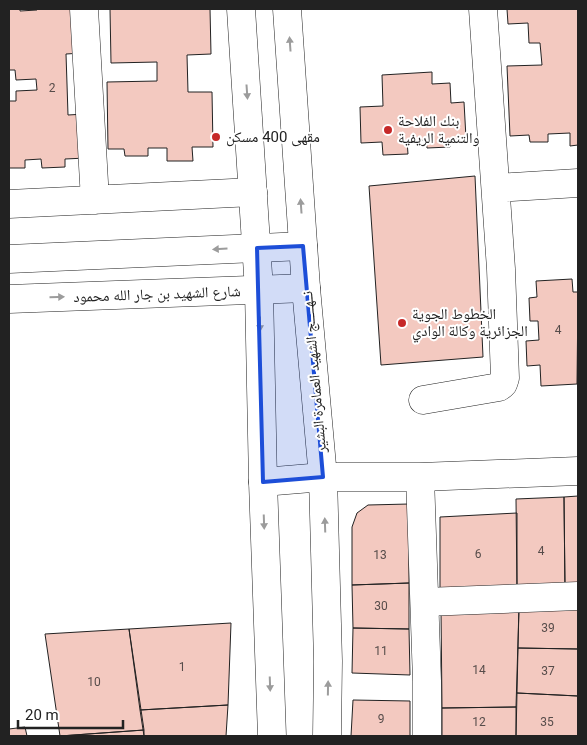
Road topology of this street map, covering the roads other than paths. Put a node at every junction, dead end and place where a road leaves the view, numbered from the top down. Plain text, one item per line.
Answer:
1 (84, 9) edge
2 (241, 9) edge
3 (287, 9) edge
4 (483, 9) edge
5 (578, 183) edge
6 (496, 188) junction
7 (253, 192) junction
8 (95, 200) junction
9 (9, 204) edge
10 (303, 246) junction
11 (256, 248) junction
12 (9, 259) edge
13 (306, 288) junction
14 (259, 290) junction
15 (9, 299) edge
16 (423, 400) dead end
17 (578, 471) edge
18 (324, 477) junction
19 (420, 477) junction
20 (263, 482) junction
21 (578, 596) edge
22 (425, 602) junction
23 (272, 736) edge
24 (327, 736) edge
25 (427, 736) edge

1 - 8 street
2 -> 7 street
10 -> 3 street, نــهـــــج الشهيد العمامرة البشير
4 - 6 street
5 - 6 street
6 - 16 street
7 - 8 street
7 - 11 street
8 - 9 street
10 - 11 street
10 - 13 street, نــهـــــج الشهيد العمامرة البشير
11 -> 12 street
11 - 14 street
13 - 14 street, شارع الشهيد بن جار الله محمود
13 - 18 street, نــهـــــج الشهيد العمامرة البشير
15 -> 14 street, شارع الشهيد بن جار الله محمود
14 -> 20 street
17 - 19 street
18 - 19 street
18 - 20 street
24 -> 18 street, نــهـــــج الشهيد العمامرة البشير
19 - 22 street
20 -> 23 street
21 - 22 street
22 - 25 street

